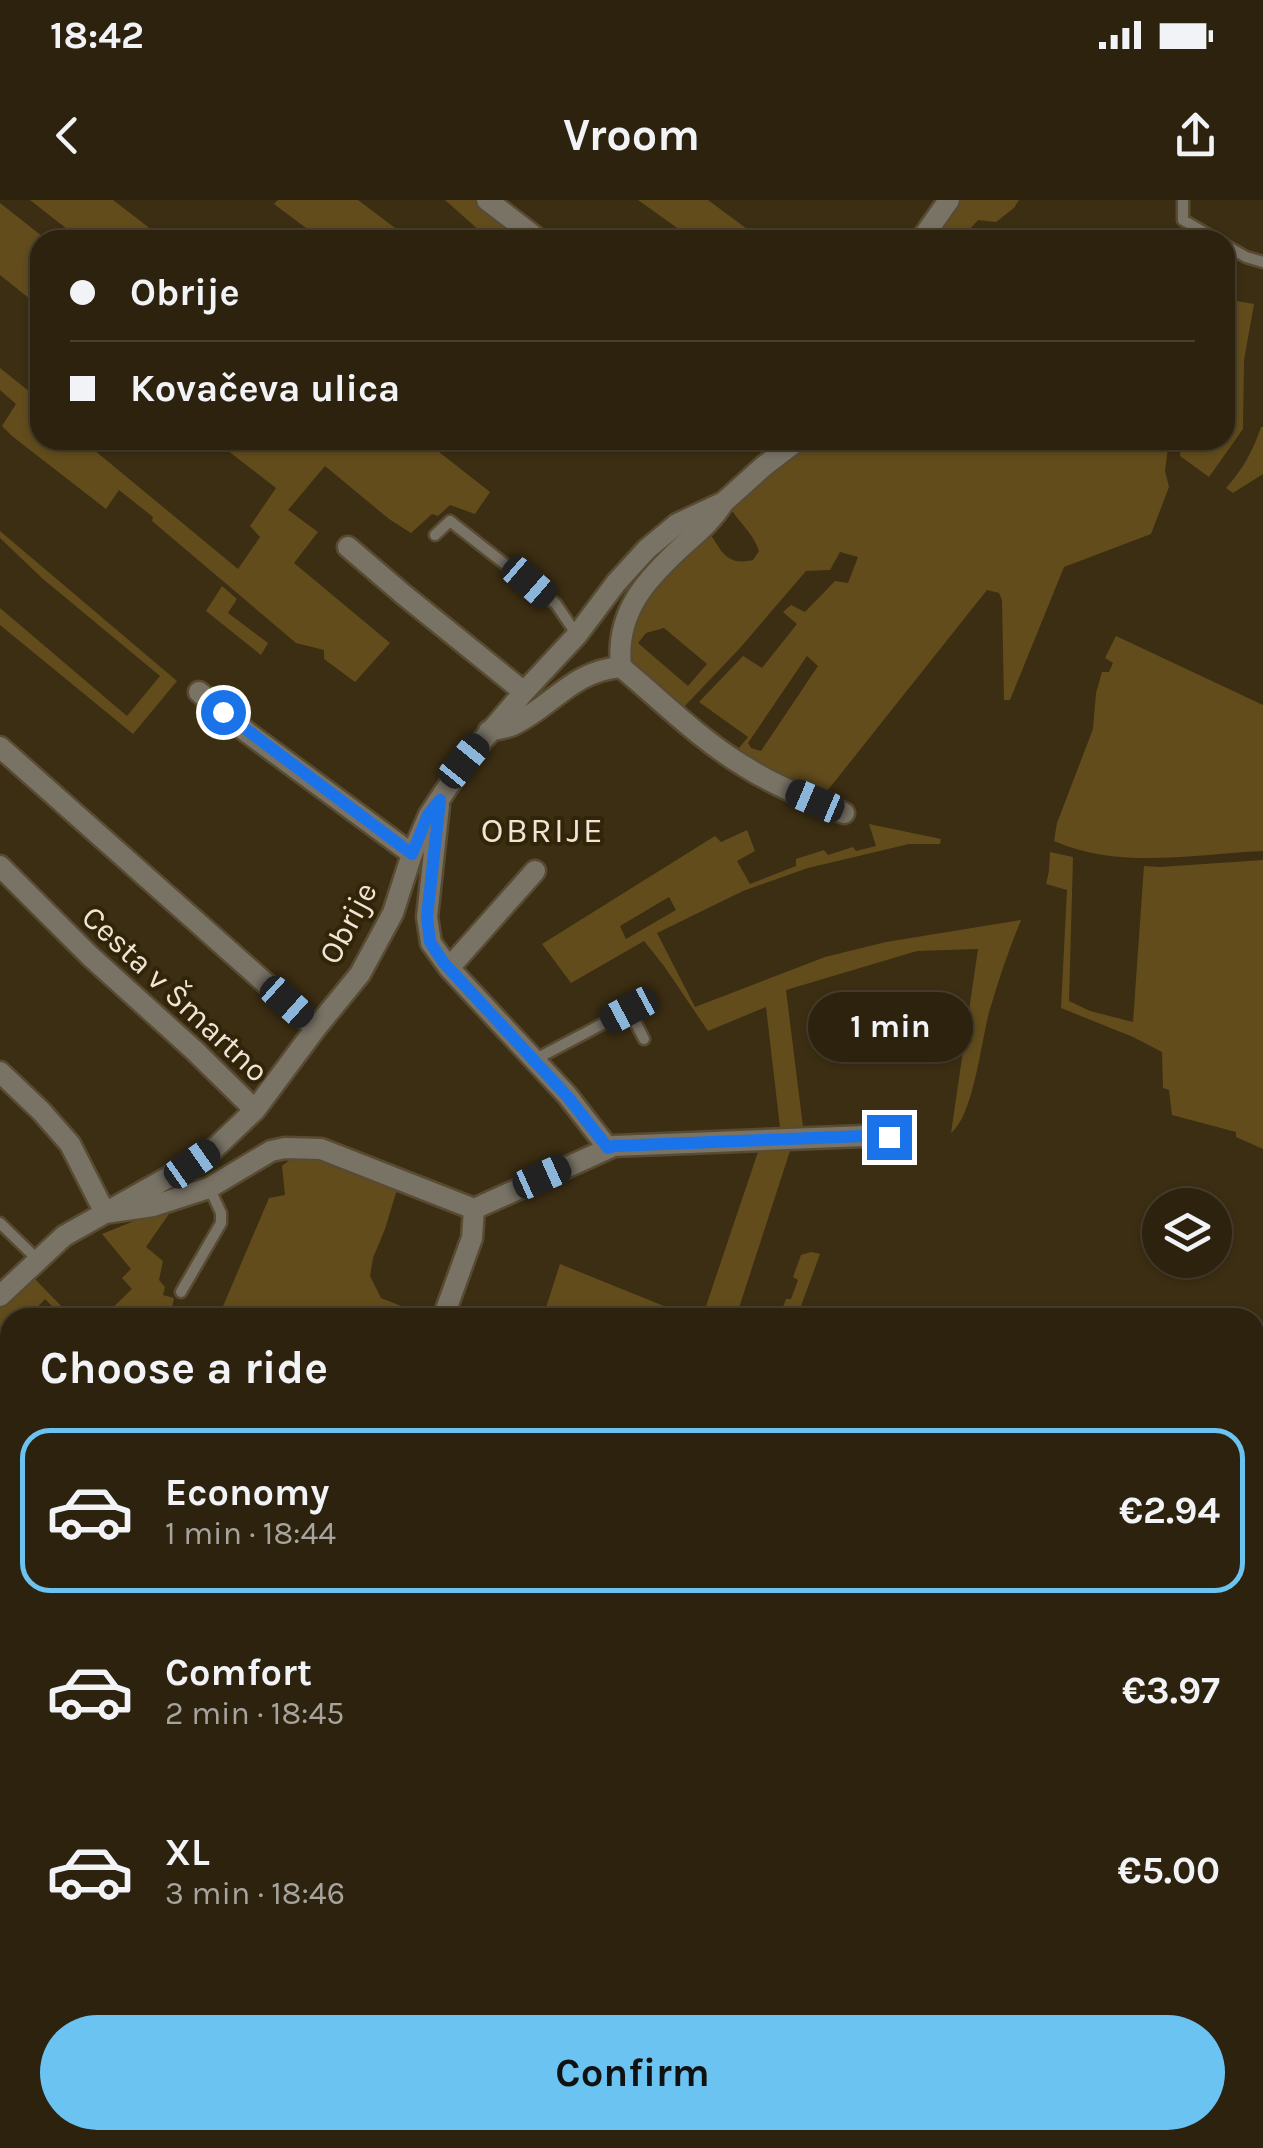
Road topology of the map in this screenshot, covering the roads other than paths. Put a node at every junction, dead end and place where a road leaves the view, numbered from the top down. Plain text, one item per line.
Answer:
1 (486, 200) edge
2 (949, 200) edge
3 (1183, 200) edge
4 (526, 230) edge
5 (929, 230) edge
6 (1200, 230) edge
7 (1235, 250) edge
8 (1263, 262) edge
9 (784, 450) edge
10 (724, 502) junction
11 (434, 534) dead end
12 (348, 546) dead end
13 (578, 635) junction
14 (620, 667) junction
15 (198, 692) dead end
16 (524, 692) junction
17 (488, 731) junction
18 (0, 747) edge
19 (440, 800) junction
20 (844, 813) dead end
21 (412, 854) junction
22 (0, 866) edge
23 (535, 871) dead end
24 (450, 968) junction
25 (316, 1028) junction
26 (644, 1039) dead end
27 (533, 1060) junction
28 (0, 1072) edge
29 (255, 1110) junction
30 (889, 1137) dead end
31 (608, 1148) junction
32 (210, 1188) junction
33 (474, 1209) junction
34 (106, 1212) junction
35 (0, 1222) edge
36 (38, 1261) junction
37 (181, 1292) dead end
38 (0, 1296) edge
39 (447, 1308) edge

1 - 4 street
2 - 5 street
3 - 6 lane
7 - 8 lane
9 - 10 street, Obrije
10 - 13 street, Obrije
10 - 14 street
11 - 13 lane
12 - 16 street
13 - 16 street, Obrije
14 - 17 street
14 - 20 street
15 - 21 street, Obrije
16 - 17 street, Obrije
17 - 19 street, Obrije
18 - 25 street, Cesta v Šmartno
19 - 21 street, Obrije
19 - 24 street
21 - 25 street, Obrije
22 - 29 street, Cesta v Šmartno
23 - 24 street
24 - 27 street
25 - 29 street, Obrije
26 - 27 lane
27 - 31 street
28 - 34 street
29 - 34 street, Cesta v Šmartno
30 - 31 street
31 - 33 street
32 - 33 street
32 - 34 street
32 - 37 lane
33 - 39 street
34 - 36 street, Cesta v Šmartno
35 - 36 lane
36 - 38 street, Cesta v Šmartno

